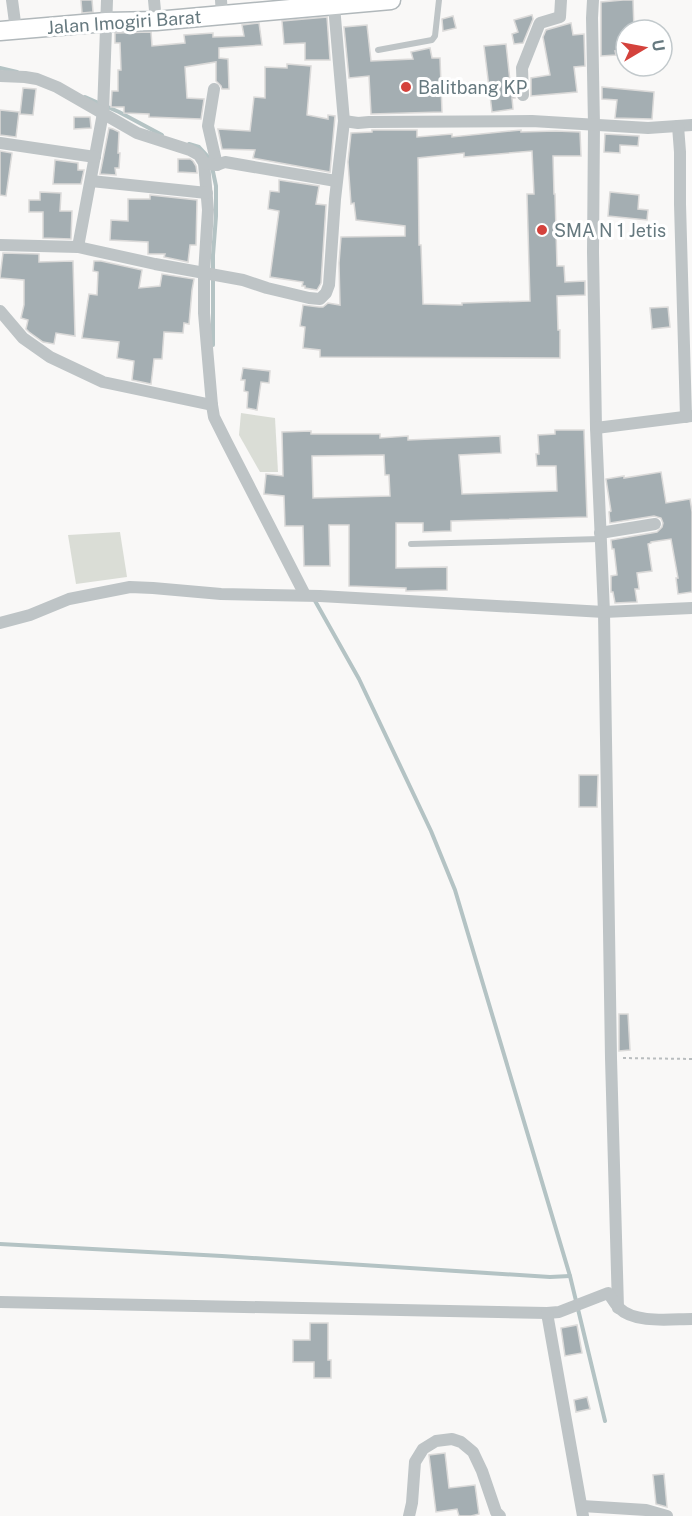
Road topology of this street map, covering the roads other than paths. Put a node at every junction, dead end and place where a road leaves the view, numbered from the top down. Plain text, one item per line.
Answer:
1 (12, 0) edge
2 (107, 0) edge
3 (154, 0) edge
4 (391, 0) edge
5 (439, 0) edge
6 (561, 0) edge
7 (593, 0) edge
8 (334, 6) junction
9 (222, 8) edge
10 (156, 21) junction
11 (106, 22) junction
12 (8, 30) edge
13 (378, 50) dead end
14 (0, 76) edge
15 (214, 89) dead end
16 (523, 94) dead end
17 (104, 106) junction
18 (345, 121) junction
19 (594, 125) junction
20 (692, 125) edge
21 (678, 126) junction
22 (0, 143) edge
23 (95, 157) junction
24 (211, 164) junction
25 (91, 181) junction
26 (336, 181) junction
27 (207, 193) junction
28 (686, 203) edge
29 (0, 245) edge
30 (78, 246) junction
31 (206, 274) junction
32 (0, 311) edge
33 (212, 405) junction
34 (689, 416) edge
35 (596, 428) junction
36 (655, 524) dead end
37 (600, 536) junction
38 (411, 544) dead end
39 (311, 596) junction
40 (692, 608) edge
41 (604, 612) junction
42 (0, 623) edge
43 (0, 1302) edge
44 (618, 1308) junction
45 (553, 1312) junction
46 (692, 1319) edge
47 (583, 1511) edge
48 (409, 1516) edge
49 (500, 1516) edge
50 (668, 1516) edge

1 - 12 street
2 - 11 street
3 - 10 street
4 - 8 main road, Jalan Imogiri Barat
5 - 13 lane
6 - 16 street
7 - 19 street
8 - 9 main road, Jalan Imogiri Barat
8 - 18 street
9 - 10 main road, Jalan Imogiri Barat
10 - 11 main road, Jalan Imogiri Barat
11 - 12 main road, Jalan Imogiri Barat
11 - 17 street
14 - 17 street
15 - 24 street
17 - 23 street
17 - 24 street
18 - 19 street
18 - 26 street
19 - 21 street
19 - 35 street
20 - 21 street
21 - 28 street
22 - 23 street
23 - 25 street
24 - 26 street
24 - 27 street
25 - 27 street
25 - 30 street
26 - 31 street
27 - 31 street
28 - 34 street
29 - 30 street
30 - 31 street
31 - 33 street
32 - 33 street
33 - 39 street
34 - 35 street
35 - 37 street
36 - 37 street
37 - 38 lane
37 - 41 street
39 - 41 street
39 - 42 street
40 - 41 street
41 - 44 street
43 - 45 street
44 - 45 street
44 - 46 street
45 - 47 street
47 - 50 street
48 - 49 street

